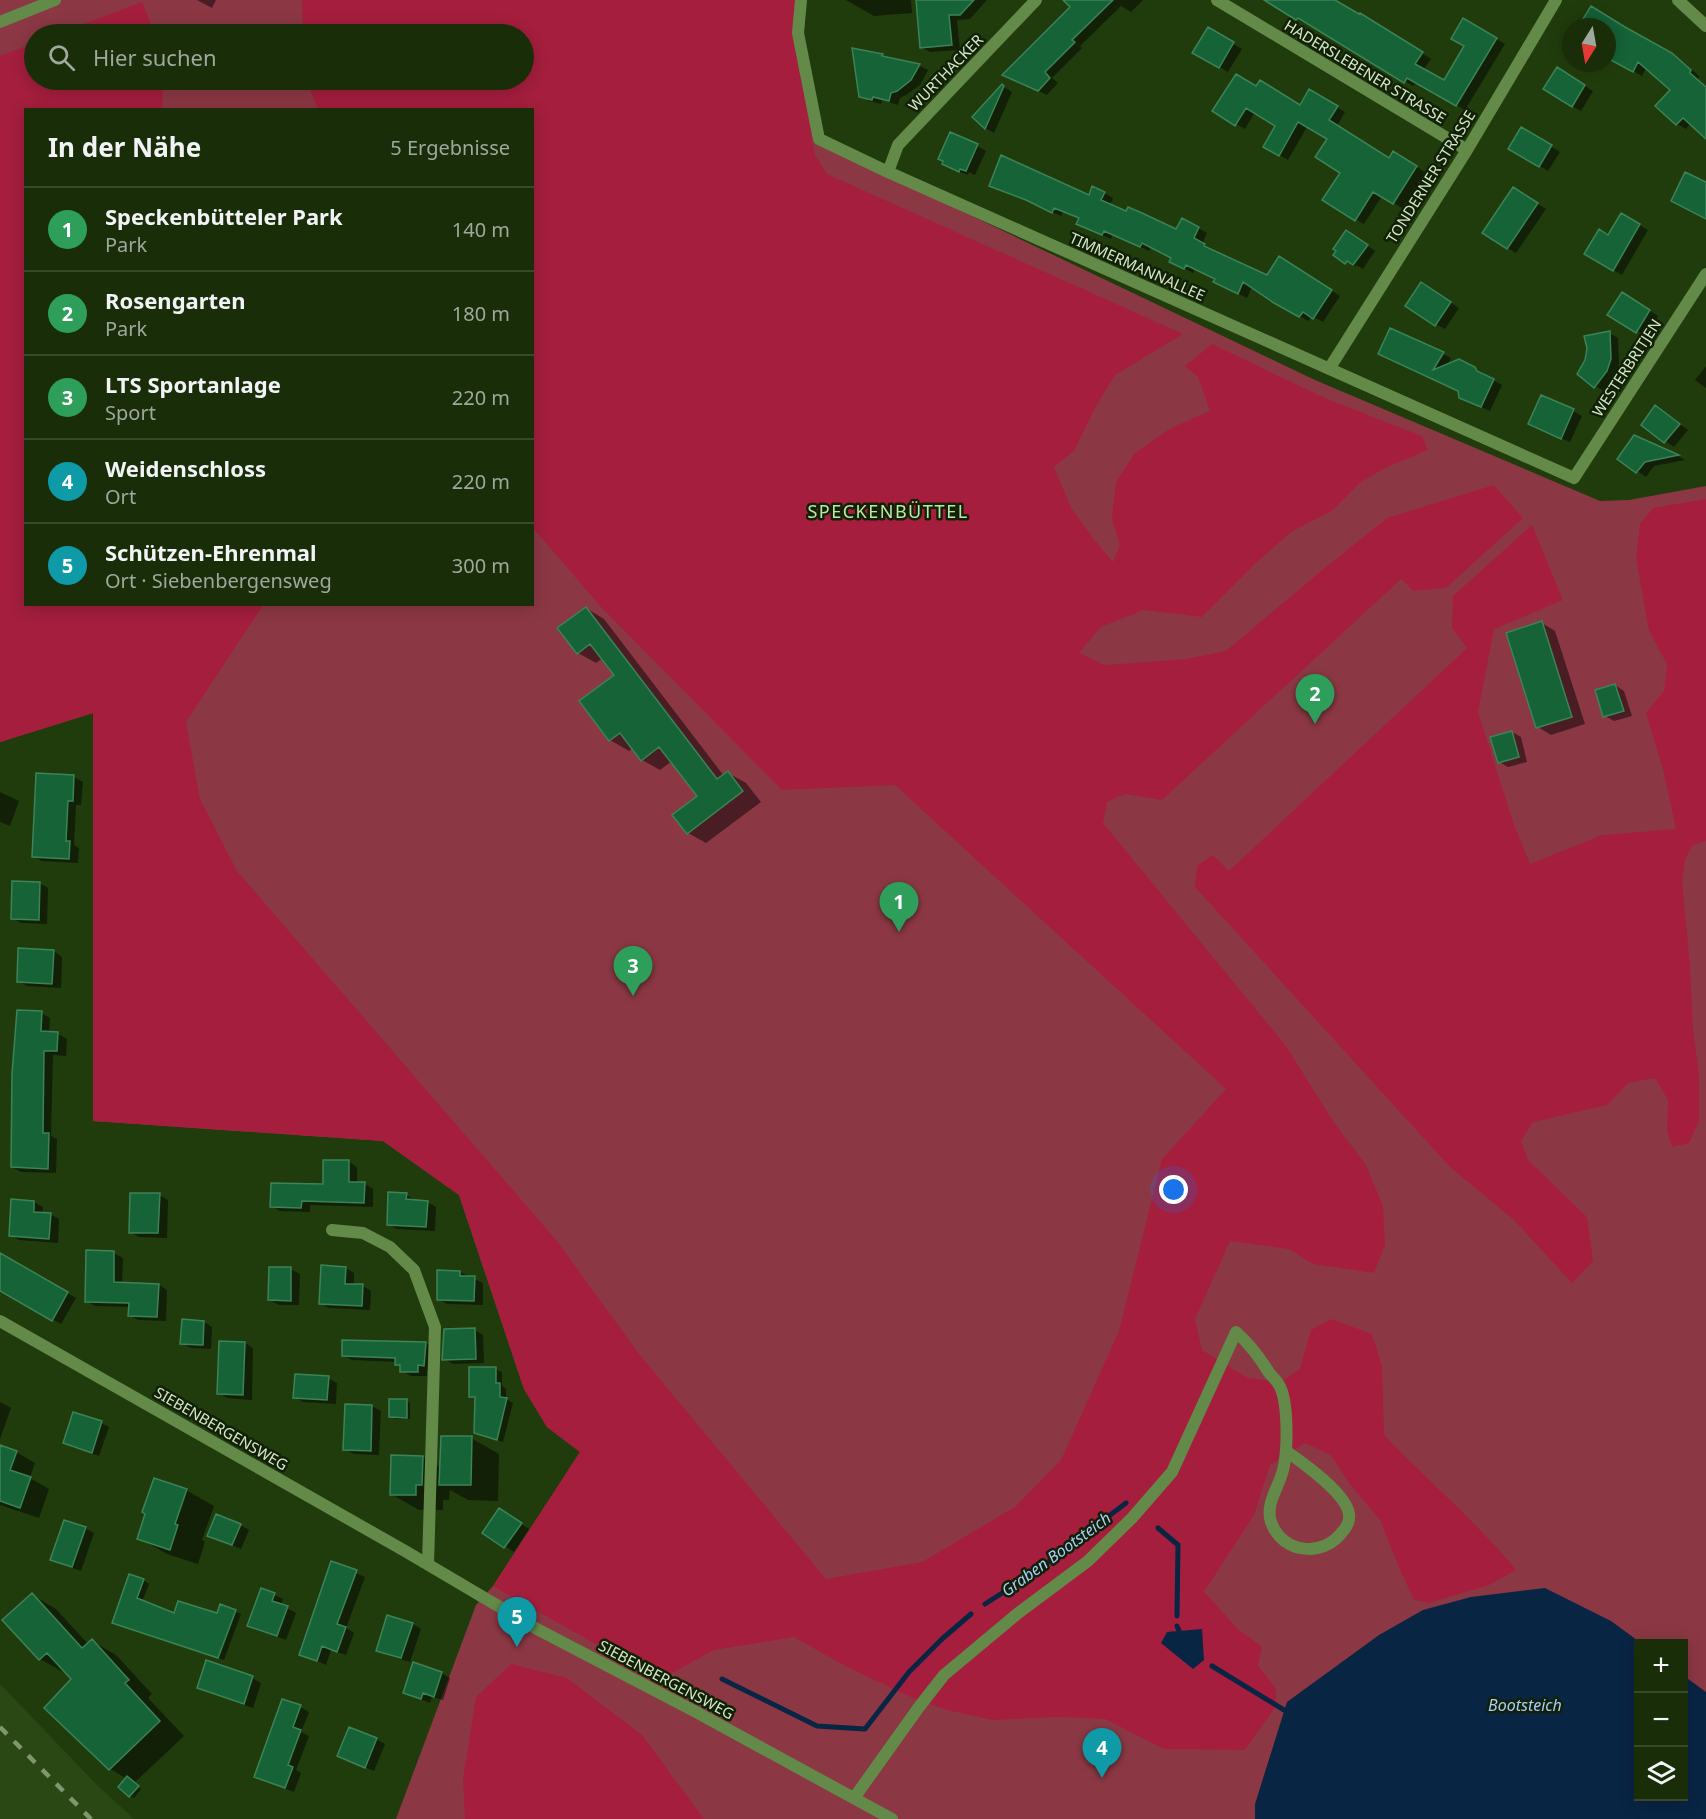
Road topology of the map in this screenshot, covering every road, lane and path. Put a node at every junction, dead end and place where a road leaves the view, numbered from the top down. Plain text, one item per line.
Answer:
1 (55, 0) edge
2 (801, 0) edge
3 (1036, 0) edge
4 (1217, 0) edge
5 (1556, 0) edge
6 (1678, 0) edge
7 (0, 22) edge
8 (1706, 26) edge
9 (1467, 150) junction
10 (888, 172) junction
11 (1706, 274) edge
12 (1329, 369) junction
13 (1574, 478) joint
14 (332, 1230) dead end
15 (0, 1321) edge
16 (1286, 1450) junction
17 (428, 1564) junction
18 (854, 1798) junction
19 (892, 1819) edge

1 - 7 street
2 - 10 street, TIMMERMANNALLEE
3 - 10 street, WURTHACKER
4 - 9 street, HADERSLEBENER STRASSE
5 - 9 street, TONDERNER STRASSE
6 - 8 street
9 - 12 street, TONDERNER STRASSE
10 - 12 street, TIMMERMANNALLEE
11 - 13 street, WESTERBRITJEN
12 - 13 street, TIMMERMANNALLEE
14 - 17 street
15 - 17 street, SIEBENBERGENSWEG
16 - 16 street
16 - 18 street
17 - 18 street, SIEBENBERGENSWEG
18 - 19 street, SIEBENBERGENSWEG

